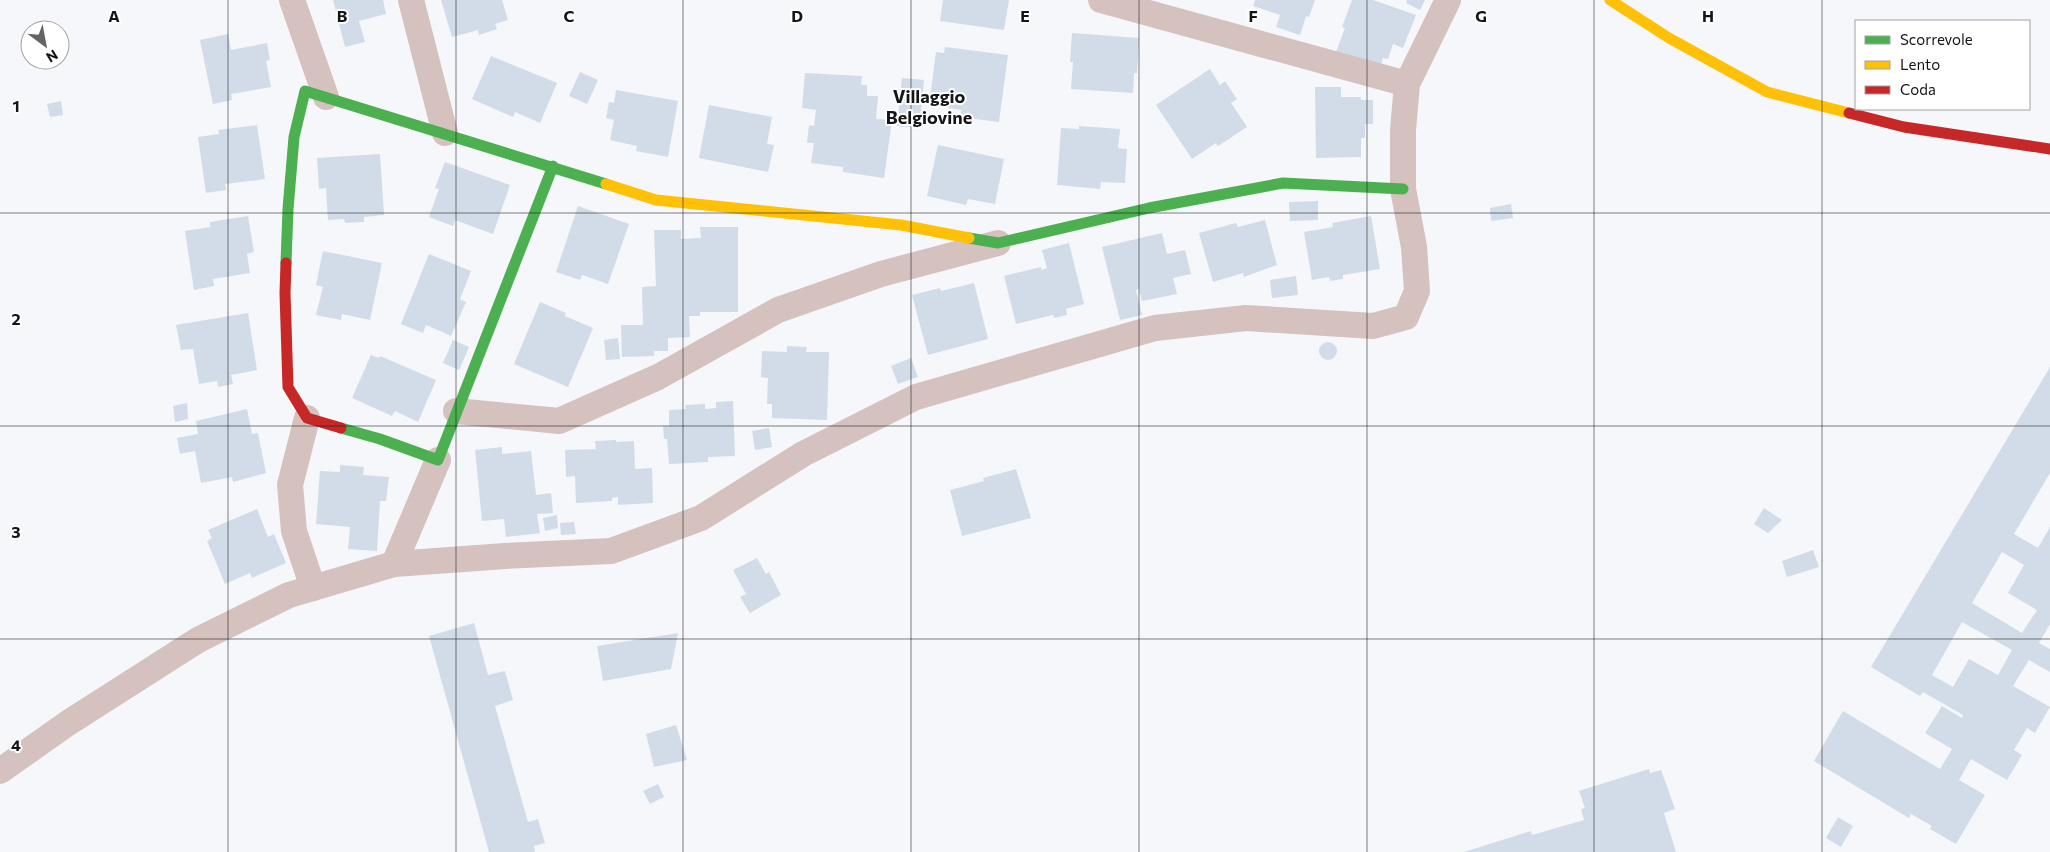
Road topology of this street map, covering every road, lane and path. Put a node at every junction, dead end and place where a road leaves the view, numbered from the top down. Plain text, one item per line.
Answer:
1 (292, 0) edge
2 (410, 0) edge
3 (1101, 0) edge
4 (1448, 0) edge
5 (1610, 0) edge
6 (1407, 84) junction
7 (326, 97) junction
8 (445, 133) junction
9 (2050, 149) edge
10 (553, 166) junction
11 (1403, 189) junction
12 (998, 243) junction
13 (456, 411) junction
14 (307, 418) junction
15 (438, 460) junction
16 (394, 564) junction
17 (313, 588) junction
18 (0, 771) edge

1 - 7 street
2 - 8 street
3 - 6 street
4 - 6 street
5 - 9 street
6 - 11 street
7 - 8 street
7 - 14 street
8 - 10 street
10 - 12 street
10 - 13 street
11 - 12 street
11 - 16 street
12 - 13 street
13 - 15 street
14 - 15 street
14 - 17 street
15 - 16 street
16 - 17 street
17 - 18 street

